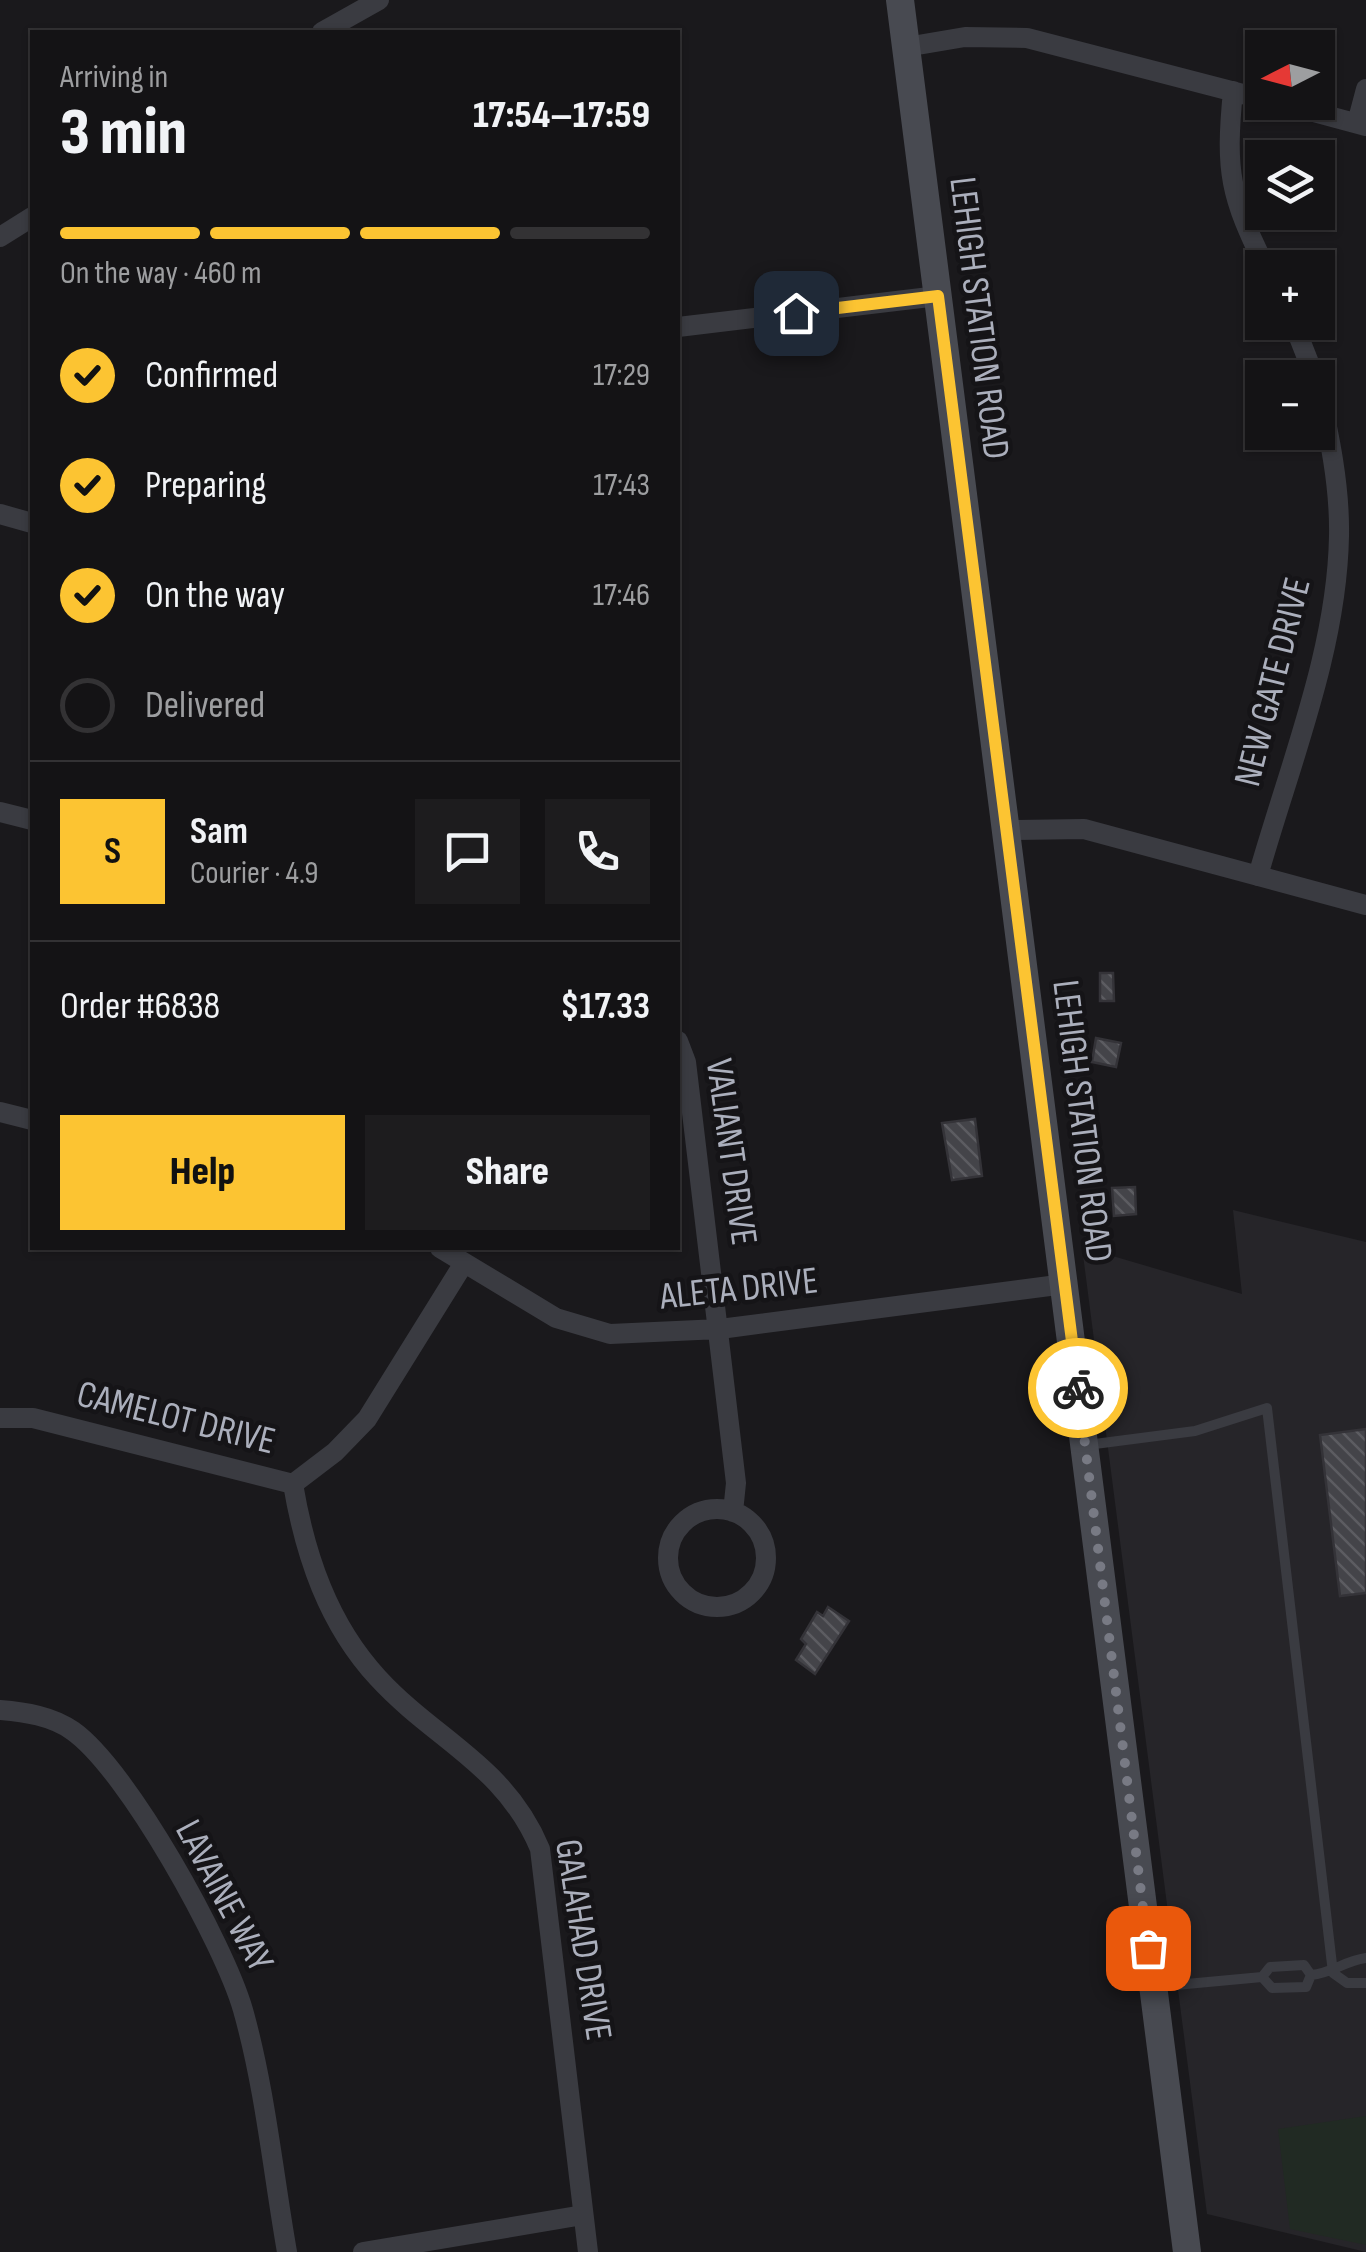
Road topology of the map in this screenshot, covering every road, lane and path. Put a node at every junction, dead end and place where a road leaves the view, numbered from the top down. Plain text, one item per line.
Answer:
1 (379, 0) edge
2 (900, 0) edge
3 (350, 6) edge
4 (324, 30) edge
5 (906, 47) junction
6 (1366, 88) edge
7 (1233, 91) junction
8 (1245, 94) edge
9 (1335, 117) edge
10 (1361, 124) edge
11 (30, 218) edge
12 (2, 232) edge
13 (1258, 250) edge
14 (938, 296) junction
15 (680, 328) edge
16 (1330, 450) edge
17 (0, 514) edge
18 (30, 522) edge
19 (0, 812) edge
20 (30, 820) edge
21 (1006, 830) junction
22 (1258, 876) junction
23 (1366, 904) edge
24 (680, 1046) edge
25 (0, 1112) edge
26 (30, 1120) edge
27 (443, 1250) edge
28 (464, 1263) junction
29 (1065, 1284) junction
30 (720, 1328) junction
31 (0, 1418) edge
32 (1086, 1445) junction
33 (294, 1484) junction
34 (733, 1512) junction
35 (0, 1710) edge
36 (1366, 1958) edge
37 (1333, 1973) junction
38 (1311, 1975) junction
39 (1262, 1977) junction
40 (1366, 1983) edge
41 (1153, 1987) junction
42 (583, 2215) junction
43 (287, 2252) edge
44 (363, 2252) edge
45 (588, 2252) edge
46 (1187, 2252) edge

1 - 3 street
2 - 5 main road, LEHIGH STATION ROAD
3 - 4 street
5 - 7 street
5 - 14 main road, LEHIGH STATION ROAD
6 - 10 street
7 - 8 street
7 - 13 street
9 - 10 street
11 - 12 street
14 - 15 street
14 - 21 main road, LEHIGH STATION ROAD
16 - 22 street, NEW GATE DRIVE
17 - 18 street
19 - 20 street
21 - 22 street
21 - 29 main road, LEHIGH STATION ROAD
22 - 23 street
24 - 30 street, VALIANT DRIVE
25 - 26 street
27 - 28 street, ALETA DRIVE
28 - 30 street, ALETA DRIVE
28 - 33 street, CAMELOT DRIVE
29 - 30 street, ALETA DRIVE
29 - 32 main road, LEHIGH STATION ROAD
30 - 34 street, VALIANT DRIVE
31 - 33 street, CAMELOT DRIVE
32 - 37 lane
32 - 41 main road, LEHIGH STATION ROAD
33 - 42 street, GALAHAD DRIVE
34 - 34 street
35 - 43 street, LAVAINE WAY
36 - 37 lane
37 - 38 lane
37 - 40 lane
38 - 39 lane
38 - 39 lane
39 - 41 lane
41 - 46 main road, LEHIGH STATION ROAD
42 - 44 street
42 - 45 street, GALAHAD DRIVE

